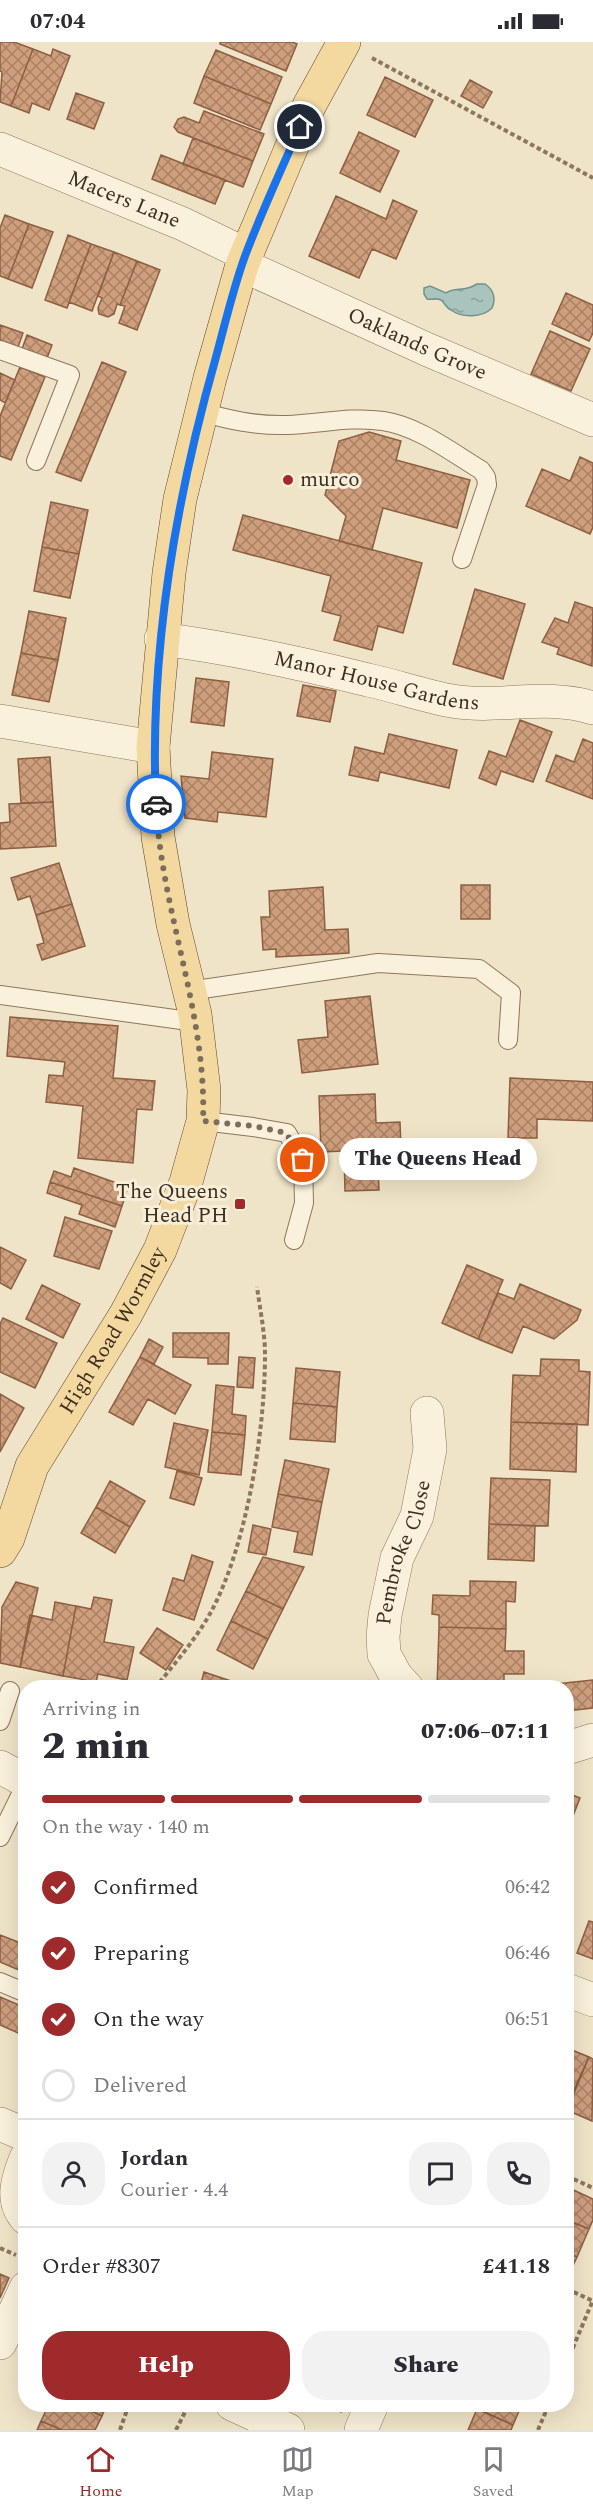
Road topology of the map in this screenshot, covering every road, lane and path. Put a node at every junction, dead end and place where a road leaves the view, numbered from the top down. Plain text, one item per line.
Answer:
1 (344, 42) edge
2 (0, 149) edge
3 (593, 178) edge
4 (244, 260) junction
5 (0, 350) edge
6 (201, 412) junction
7 (593, 420) edge
8 (36, 461) dead end
9 (462, 559) dead end
10 (161, 639) junction
11 (593, 708) edge
12 (0, 721) edge
13 (153, 747) junction
14 (189, 991) junction
15 (0, 995) edge
16 (196, 1022) junction
17 (508, 1040) dead end
18 (203, 1121) junction
19 (294, 1240) dead end
20 (257, 1287) dead end
21 (427, 1413) dead end
22 (32, 1466) junction
23 (0, 1497) edge
24 (0, 1551) edge
25 (161, 1680) edge
26 (400, 1680) edge
27 (10, 1691) dead end
28 (0, 1721) edge
29 (593, 1740) edge
30 (574, 1746) edge
31 (0, 1767) edge
32 (18, 1778) edge
33 (18, 1800) edge
34 (0, 1837) edge
35 (0, 1982) edge
36 (18, 1990) edge
37 (574, 1993) edge
38 (593, 2000) edge
39 (0, 2124) edge
40 (18, 2132) edge
41 (18, 2177) edge
42 (574, 2179) edge
43 (593, 2188) edge
44 (18, 2201) edge
45 (0, 2248) edge
46 (18, 2256) edge
47 (574, 2292) edge
48 (593, 2300) edge
49 (18, 2305) edge
50 (0, 2343) edge
51 (574, 2345) edge
52 (126, 2412) edge
53 (185, 2412) edge
54 (249, 2412) edge
55 (369, 2412) edge
56 (546, 2412) edge
57 (120, 2430) edge
58 (176, 2430) edge
59 (288, 2430) edge
60 (361, 2430) edge
61 (538, 2430) edge

1 - 3 path
1 - 4 main road, High Road Wormley
2 - 4 street, Macers Lane
4 - 6 main road, High Road Wormley
4 - 7 street, Oaklands Grove
5 - 8 lane
6 - 9 lane
6 - 10 main road, High Road Wormley
10 - 11 street, Manor House Gardens
10 - 13 main road, High Road Wormley
12 - 13 street
13 - 14 main road, High Road Wormley
14 - 16 main road, High Road Wormley
14 - 17 lane
15 - 16 lane
16 - 18 main road, High Road Wormley
18 - 19 lane
18 - 22 main road, High Road Wormley
20 - 25 path
21 - 26 street, Pembroke Close
22 - 23 main road, High Road Wormley
22 - 24 main road, High Road Wormley
27 - 28 lane
29 - 30 street
31 - 32 street
33 - 34 lane
35 - 36 lane
37 - 38 street
39 - 40 street
41 - 44 street
42 - 43 path
45 - 46 path
47 - 48 path
48 - 51 path
49 - 50 street
52 - 57 path
53 - 58 path
54 - 59 street
55 - 60 street
56 - 61 path

